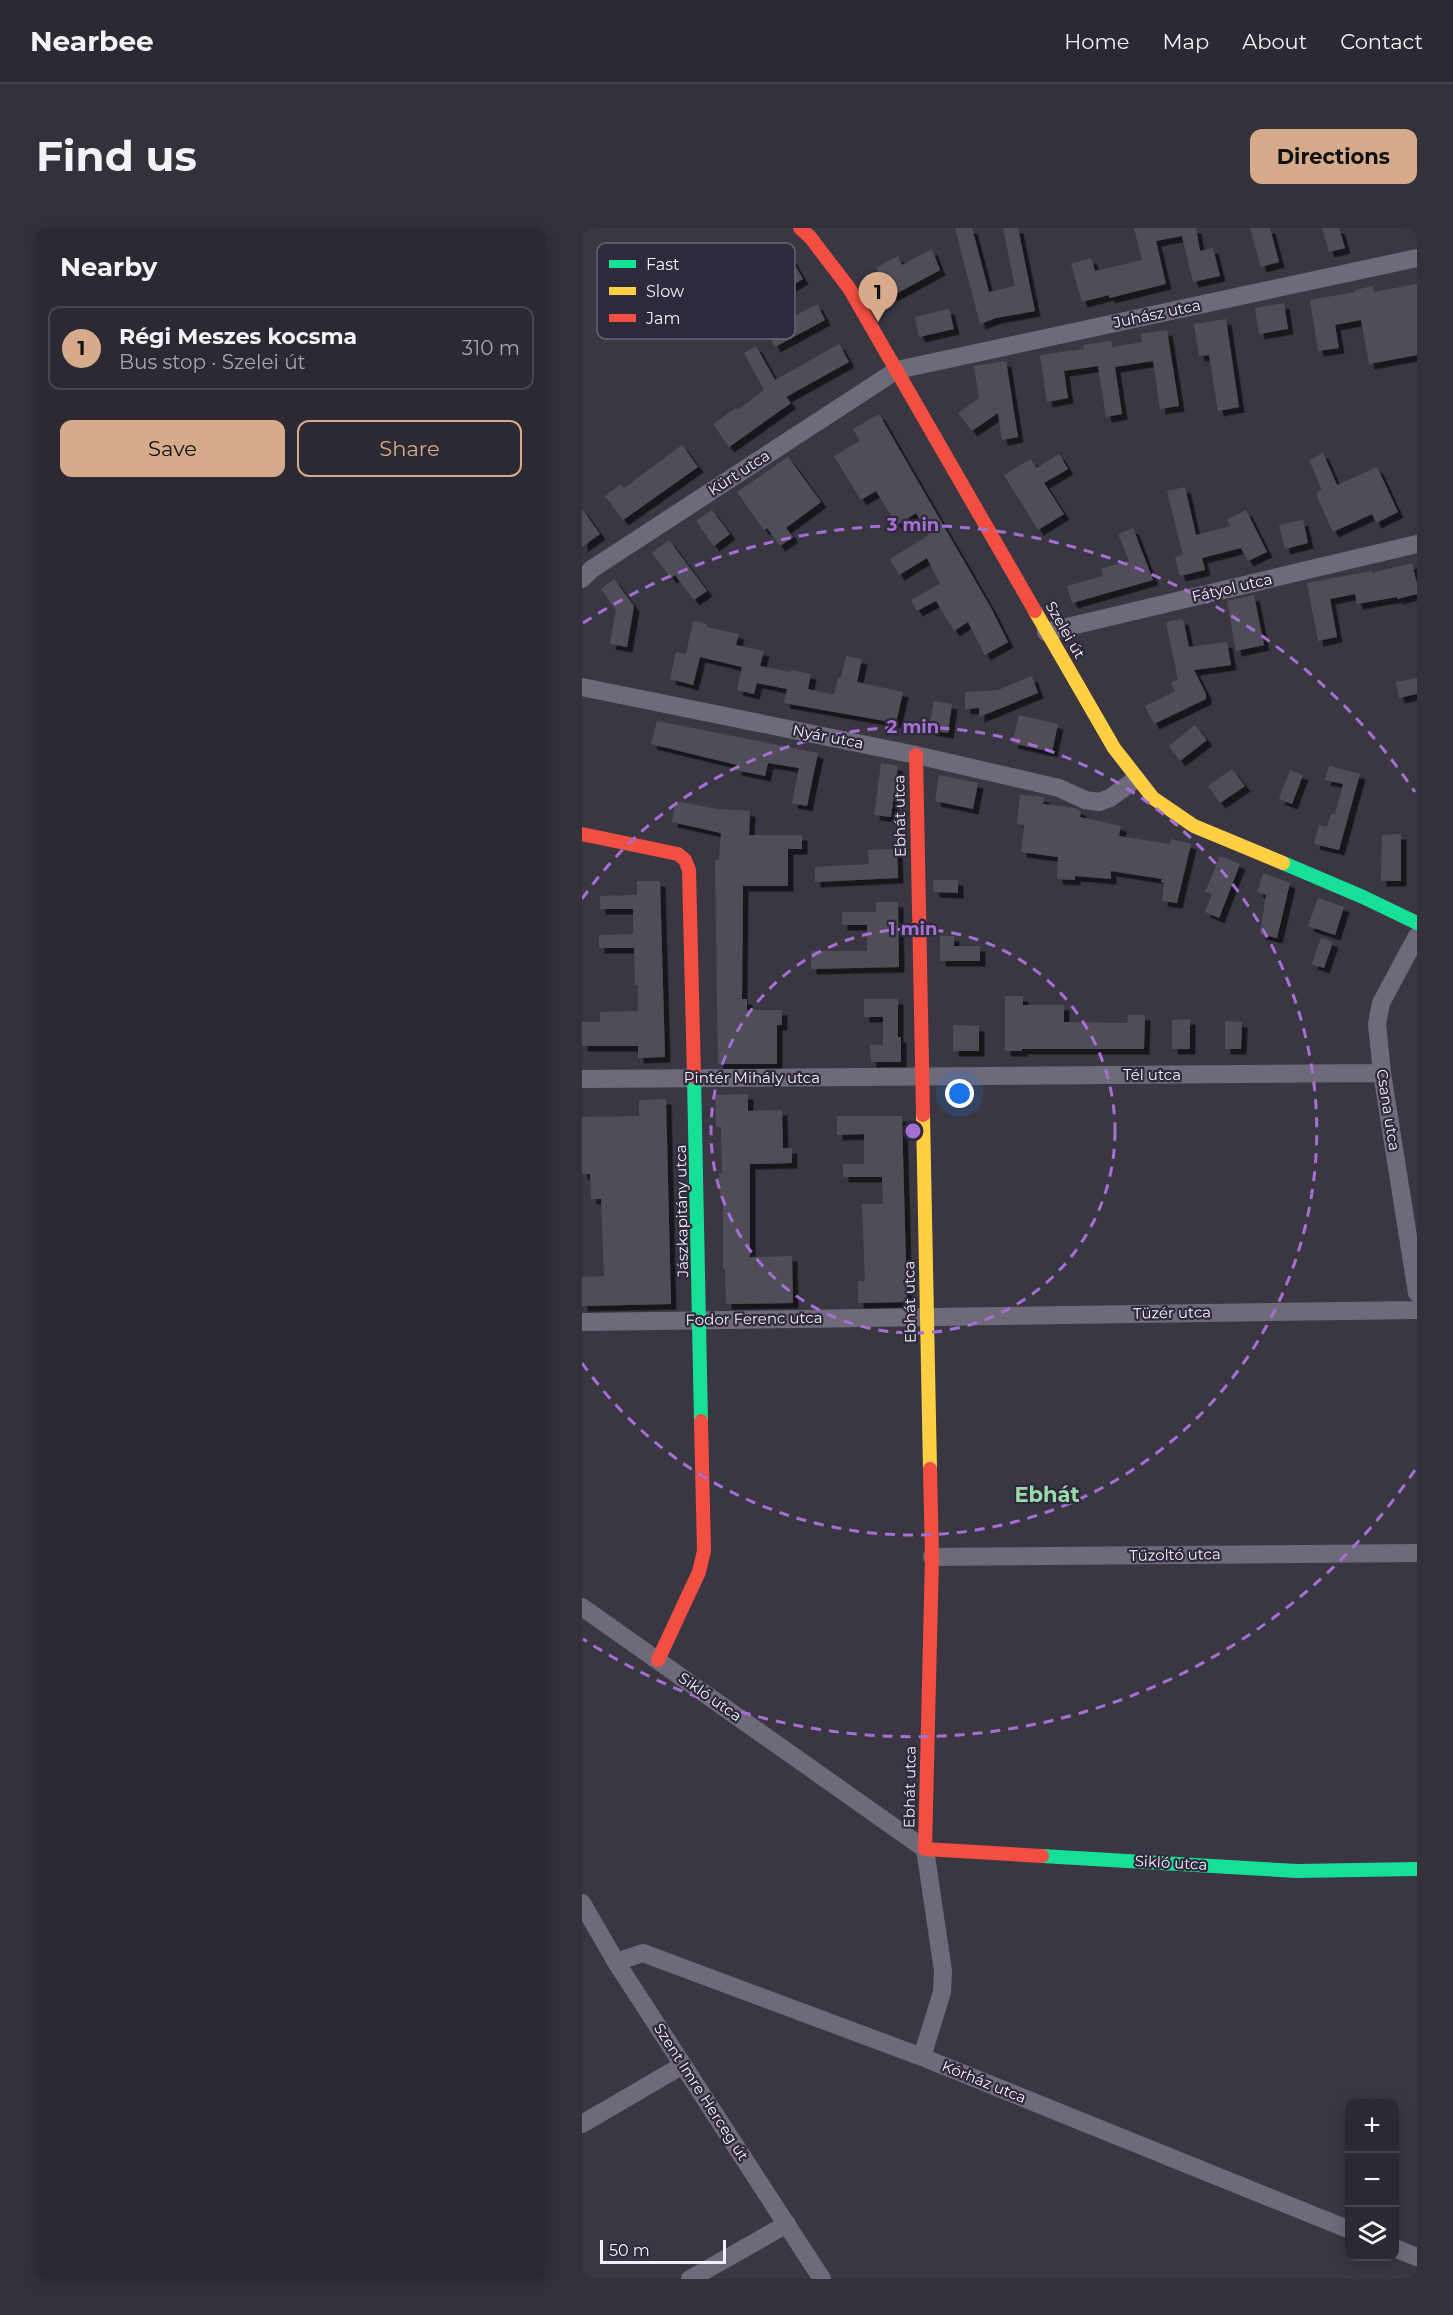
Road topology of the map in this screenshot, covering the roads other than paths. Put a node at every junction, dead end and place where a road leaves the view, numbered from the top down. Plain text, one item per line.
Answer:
1 (811, 231) edge
2 (1417, 258) edge
3 (897, 370) junction
4 (1417, 544) edge
5 (582, 579) edge
6 (1046, 632) junction
7 (582, 687) edge
8 (916, 755) junction
9 (1136, 779) junction
10 (582, 834) edge
11 (1417, 922) edge
12 (1417, 936) edge
13 (1382, 1073) junction
14 (921, 1077) junction
15 (695, 1078) junction
16 (582, 1079) edge
17 (1417, 1293) edge
18 (1417, 1310) edge
19 (927, 1316) junction
20 (701, 1320) junction
21 (582, 1322) edge
22 (1417, 1553) edge
23 (932, 1557) junction
24 (582, 1607) edge
25 (658, 1660) junction
26 (926, 1849) junction
27 (1417, 1869) edge
28 (582, 1903) edge
29 (616, 1962) junction
30 (922, 2057) junction
31 (683, 2065) junction
32 (582, 2124) edge
33 (787, 2224) junction
34 (1345, 2228) edge
35 (1399, 2250) edge
36 (1417, 2257) edge
37 (690, 2279) edge
38 (822, 2279) edge

1 - 3 street, Szelei út
2 - 3 street, Juhász utca
3 - 5 street, Kürt utca
3 - 6 street, Szelei út
4 - 6 street, Fátyol utca
6 - 9 street, Szelei út
7 - 8 street, Nyár utca
8 - 9 street, Nyár utca
8 - 14 street, Ebhát utca
9 - 11 street, Szelei út
10 - 15 street, Jászkapitány utca
12 - 13 street, Csana utca
13 - 14 street, Tél utca
13 - 17 street, Csana utca
14 - 15 street, Pintér Mihály utca
14 - 19 street, Ebhát utca
15 - 16 street, Pintér Mihály utca
15 - 20 street, Jászkapitány utca
18 - 19 street, Tüzér utca
19 - 20 street, Fodor Ferenc utca
19 - 23 street, Ebhát utca
20 - 21 street, Fodor Ferenc utca
20 - 25 street, Jászkapitány utca
22 - 23 street, Tűzoltó utca
23 - 26 street, Ebhát utca
24 - 25 street, Sikló utca
25 - 26 street, Sikló utca
26 - 27 street, Sikló utca
26 - 30 street
28 - 29 street, Szent Imre Herceg út
29 - 30 street, Kórház utca
29 - 31 street, Szent Imre Herceg út
30 - 34 street, Kórház utca
31 - 32 street
31 - 33 street, Szent Imre Herceg út
33 - 37 street
33 - 38 street, Szent Imre Herceg út
35 - 36 street

